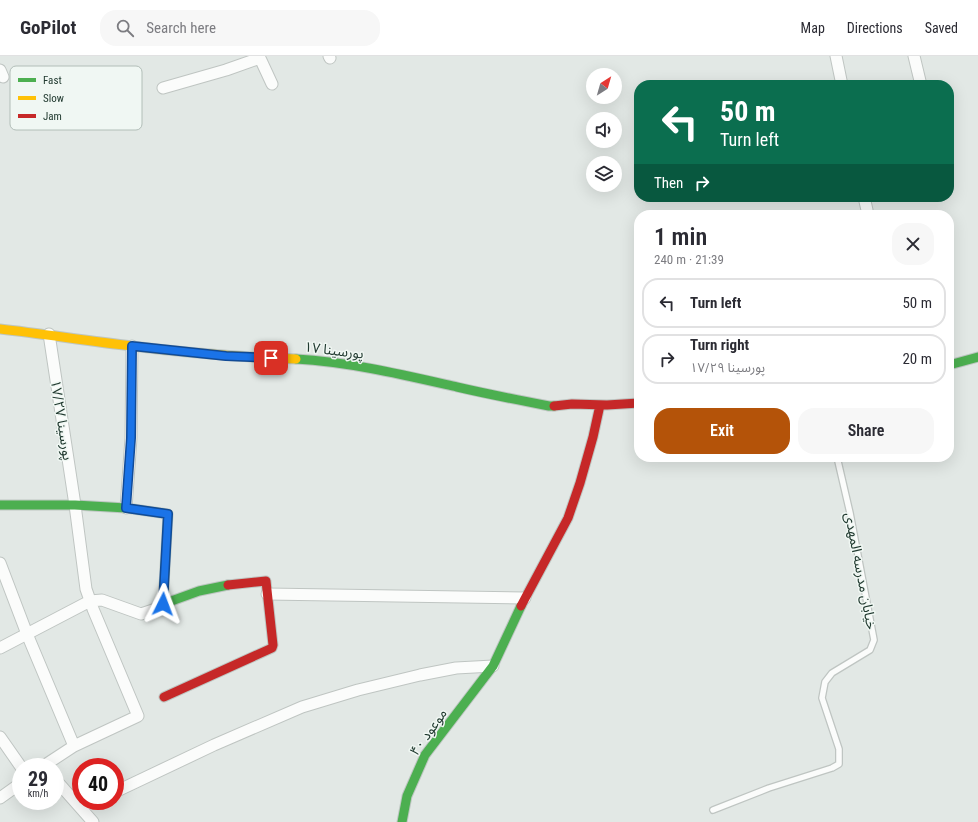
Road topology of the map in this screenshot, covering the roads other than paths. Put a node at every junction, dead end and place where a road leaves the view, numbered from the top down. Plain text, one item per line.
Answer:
1 (836, 56) edge
2 (914, 56) edge
3 (260, 57) edge
4 (841, 80) edge
5 (920, 80) edge
6 (272, 84) dead end
7 (163, 88) dead end
8 (865, 202) edge
9 (866, 210) dead end
10 (0, 329) edge
11 (49, 334) junction
12 (132, 346) junction
13 (978, 357) edge
14 (954, 364) edge
15 (634, 403) edge
16 (600, 405) junction
17 (838, 462) edge
18 (0, 505) edge
19 (75, 505) junction
20 (126, 508) junction
21 (0, 563) edge
22 (267, 594) junction
23 (525, 598) junction
24 (90, 601) junction
25 (163, 604) junction
26 (27, 634) junction
27 (0, 648) edge
28 (493, 666) junction
29 (164, 696) dead end
30 (0, 737) edge
31 (74, 746) junction
32 (15, 758) edge
33 (57, 758) edge
34 (124, 788) edge
35 (12, 789) edge
36 (64, 789) edge
37 (0, 798) edge
38 (72, 799) edge
39 (82, 810) edge
40 (714, 810) dead end
41 (93, 822) edge
42 (402, 822) edge

1 - 4 street
2 - 5 street
3 - 6 street
3 - 7 street
8 - 9 street
10 - 11 street, پورسینا ۱۷
11 - 12 street, پورسینا ۱۷
11 - 19 street, پورسینا ۱۷/۲۷
12 - 16 street, پورسینا ۱۷
12 - 20 street
13 - 14 street
15 - 16 street, پورسینا ۱۷
16 - 23 street, موعود ۴۰
17 - 40 lane, خیابان مدرسه المهدی
18 - 19 street
19 - 20 street
19 - 24 street, پورسینا ۱۷/۲۷
20 - 25 street
21 - 26 street
22 - 23 street
22 - 25 street
22 - 29 street
23 - 28 street, موعود ۴۰
24 - 25 street
24 - 26 street
24 - 31 street, پورسینا ۱۷/۲۷
26 - 27 street
26 - 31 street
28 - 34 street
28 - 42 street, موعود ۴۰
30 - 32 street
31 - 33 street
35 - 37 street
36 - 38 street
39 - 41 street

